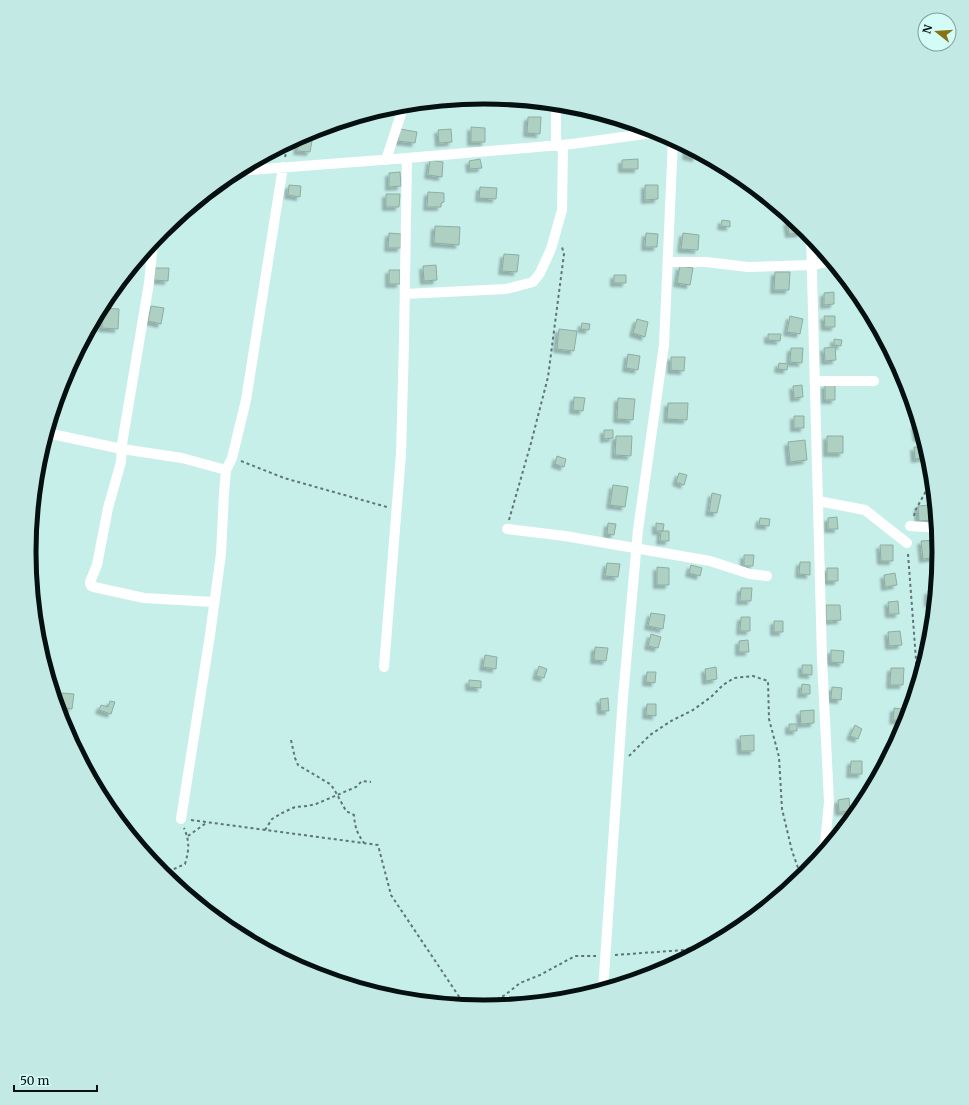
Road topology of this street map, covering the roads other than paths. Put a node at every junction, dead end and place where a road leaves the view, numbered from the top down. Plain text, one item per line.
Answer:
1 (557, 110) edge
2 (402, 112) edge
3 (645, 134) edge
4 (560, 145) junction
5 (672, 145) edge
6 (407, 158) junction
7 (386, 160) junction
8 (283, 167) junction
9 (251, 170) edge
10 (812, 246) edge
11 (152, 251) edge
12 (668, 262) junction
13 (826, 262) edge
14 (812, 265) junction
15 (405, 294) junction
16 (815, 380) junction
17 (874, 381) dead end
18 (52, 434) edge
19 (122, 449) junction
20 (226, 470) junction
21 (818, 501) junction
22 (910, 526) road end
23 (932, 528) edge
24 (507, 529) road end
25 (907, 543) road end
26 (637, 548) junction
27 (767, 576) dead end
28 (214, 602) junction
29 (384, 667) dead end
30 (180, 819) road end
31 (825, 845) edge
32 (603, 985) edge

1 - 4 street
2 - 7 street
3 - 4 street
4 - 6 street
4 - 15 street
5 - 12 street
6 - 7 street
6 - 15 street
7 - 8 street
8 - 9 street
8 - 20 street
10 - 14 street
11 - 19 street
12 - 14 street
12 - 26 street
13 - 14 street
14 - 16 street
15 - 29 street
16 - 17 street
16 - 21 street
18 - 19 street
19 - 20 street
19 - 28 street
20 - 28 street
21 - 25 street
21 - 31 street
22 - 23 street
24 - 26 street
26 - 27 street
26 - 32 street
28 - 30 street

